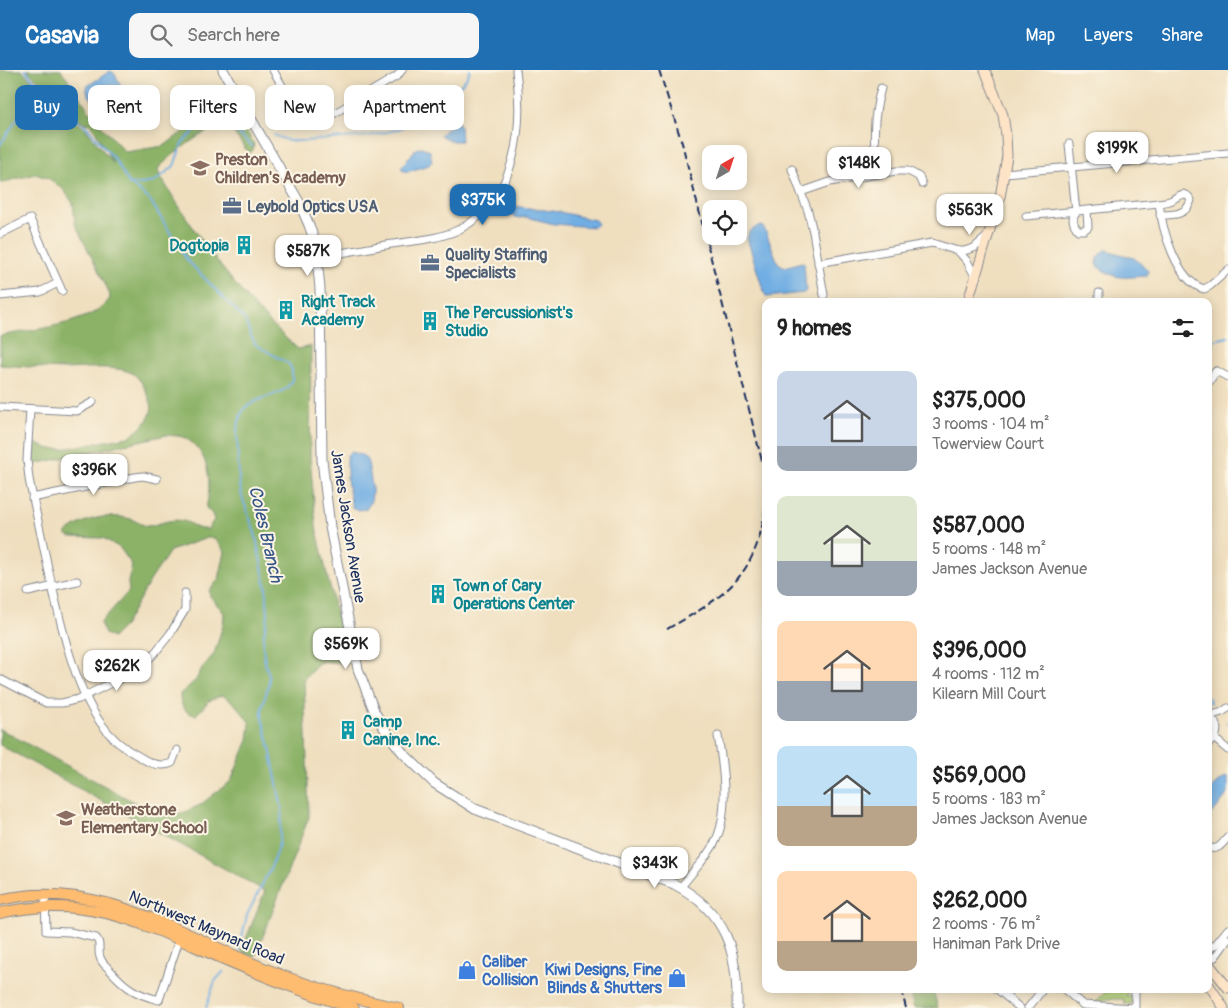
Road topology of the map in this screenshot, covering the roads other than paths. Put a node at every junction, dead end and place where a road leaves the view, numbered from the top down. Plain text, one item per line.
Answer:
1 (223, 70) edge
2 (273, 70) edge
3 (402, 70) edge
4 (516, 70) edge
5 (985, 70) edge
6 (881, 88) dead end
7 (1069, 144) dead end
8 (1228, 153) edge
9 (1070, 167) junction
10 (792, 169) dead end
11 (1005, 173) junction
12 (879, 174) junction
13 (922, 184) dead end
14 (801, 192) junction
15 (1159, 203) junction
16 (1087, 211) junction
17 (1076, 212) junction
18 (1160, 215) junction
19 (1026, 216) dead end
20 (0, 234) edge
21 (988, 236) junction
22 (958, 251) junction
23 (318, 256) junction
24 (818, 263) junction
25 (1228, 270) edge
26 (976, 278) junction
27 (58, 283) junction
28 (62, 291) dead end
29 (1099, 293) dead end
30 (824, 295) dead end
31 (0, 296) edge
32 (969, 298) edge
33 (1100, 298) edge
34 (1212, 377) edge
35 (1228, 377) edge
36 (93, 402) dead end
37 (0, 407) edge
38 (30, 409) junction
39 (157, 479) dead end
40 (32, 498) junction
41 (77, 581) dead end
42 (52, 586) junction
43 (28, 592) dead end
44 (185, 594) dead end
45 (0, 679) edge
46 (86, 695) junction
47 (1225, 710) edge
48 (1212, 715) edge
49 (1212, 719) edge
50 (1216, 723) junction
51 (718, 736) dead end
52 (1212, 741) edge
53 (177, 750) dead end
54 (1228, 750) edge
55 (1228, 837) edge
56 (1212, 848) edge
57 (681, 887) junction
58 (45, 894) junction
59 (0, 900) edge
60 (45, 906) junction
61 (0, 913) edge
62 (1228, 928) edge
63 (1228, 939) edge
64 (179, 940) junction
65 (1212, 947) edge
66 (1212, 958) edge
67 (1212, 968) edge
68 (1228, 988) edge
69 (1212, 990) edge
70 (1002, 993) edge
71 (1040, 993) edge
72 (1068, 993) edge
73 (1135, 993) edge
74 (1080, 1006) edge
75 (1222, 1006) edge
76 (354, 1008) edge
77 (399, 1008) edge
78 (737, 1008) edge
79 (1020, 1008) edge
80 (1028, 1008) edge

1 - 23 street, James Jackson Avenue
2 - 3 street
4 - 23 street
5 - 11 main road
6 - 12 street
7 - 9 street
8 - 9 street
9 - 11 street
9 - 17 street
10 - 14 street
11 - 21 main road
12 - 13 street
12 - 14 street
14 - 24 street
15 - 16 street
15 - 18 street
15 - 18 street
16 - 17 street
16 - 17 street
17 - 19 street
18 - 25 street
20 - 27 street
21 - 22 street
21 - 26 main road
22 - 24 street
22 - 26 street
23 - 57 street, James Jackson Avenue
24 - 30 street
26 - 32 main road
27 - 28 street
27 - 31 street
29 - 33 street
34 - 35 street
36 - 38 street
37 - 38 street
38 - 40 street
39 - 40 street
40 - 42 street
41 - 42 street
42 - 43 street
42 - 46 street
44 - 46 street
45 - 46 street
46 - 53 street
47 - 48 street
47 - 50 street
49 - 50 street
50 - 52 street
51 - 57 street
52 - 54 street
55 - 56 street
57 - 78 street, James Jackson Avenue
58 - 59 main road, Northwest Maynard Road
58 - 60 street
58 - 77 main road, Northwest Maynard Road
60 - 61 main road, Northwest Maynard Road
60 - 64 main road, Northwest Maynard Road
60 - 64 street
62 - 65 street
63 - 66 street
64 - 76 main road, Northwest Maynard Road
67 - 68 main road
69 - 75 main road
70 - 79 street
71 - 80 street
72 - 74 street
73 - 74 street

